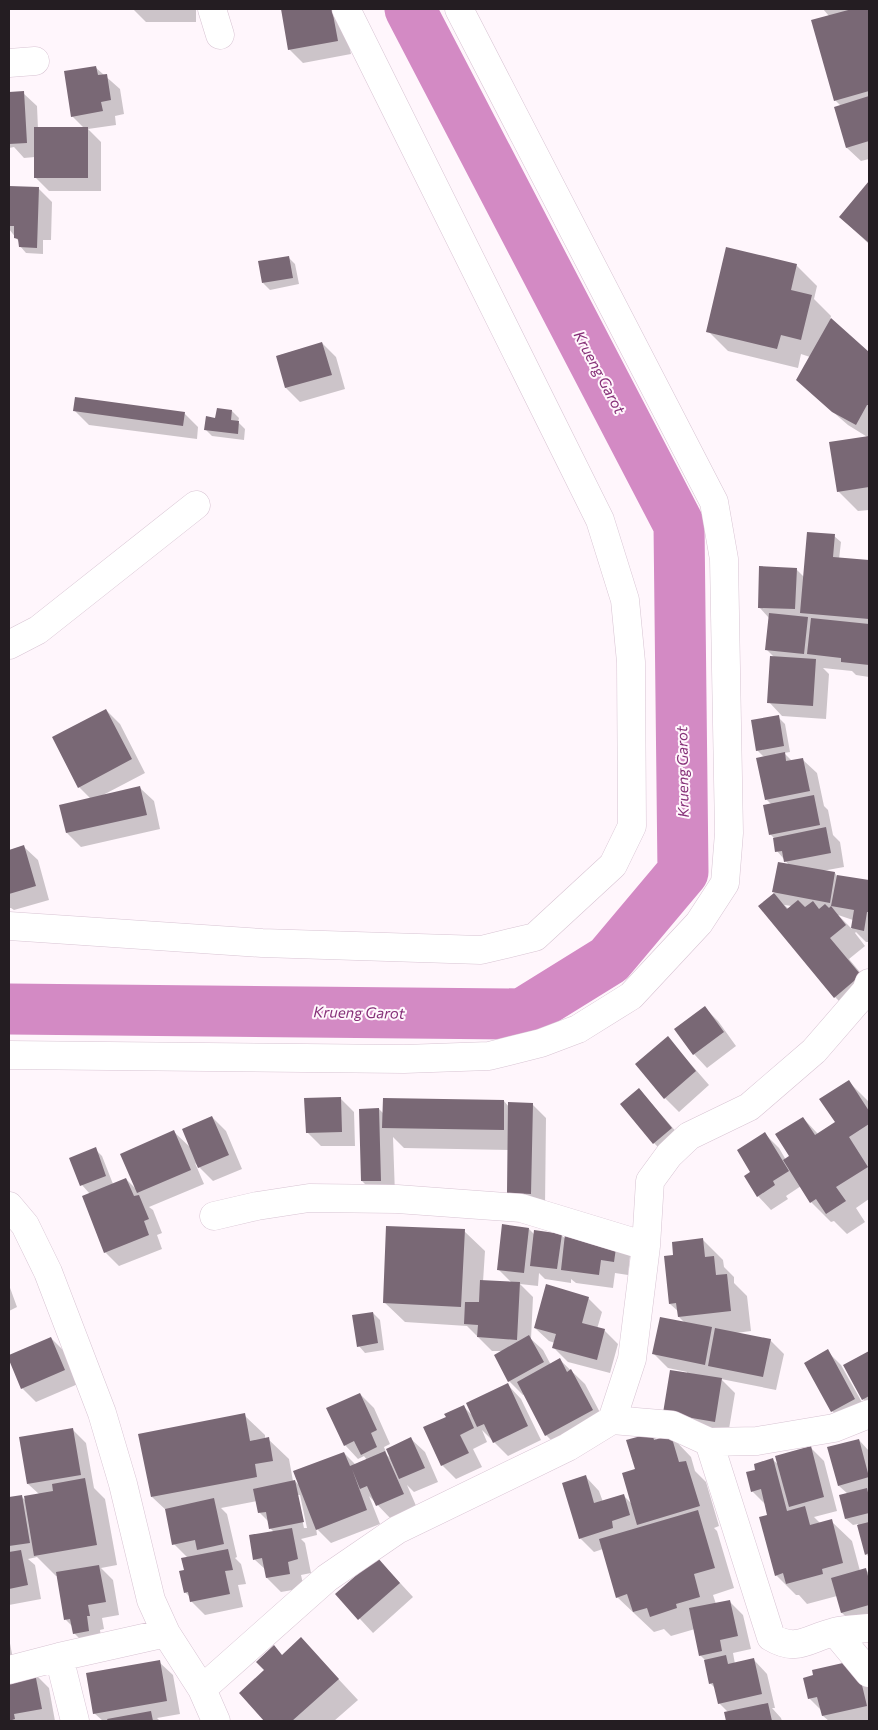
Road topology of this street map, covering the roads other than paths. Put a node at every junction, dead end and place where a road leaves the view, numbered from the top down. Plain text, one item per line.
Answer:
1 (212, 9) edge
2 (346, 9) edge
3 (459, 9) edge
4 (220, 35) dead end
5 (196, 505) dead end
6 (9, 645) edge
7 (9, 926) edge
8 (869, 983) edge
9 (860, 1011) edge
10 (9, 1055) edge
11 (9, 1206) edge
12 (214, 1216) dead end
13 (646, 1246) junction
14 (869, 1414) edge
15 (612, 1420) junction
16 (709, 1442) junction
17 (869, 1628) edge
18 (835, 1632) junction
19 (166, 1633) junction
20 (59, 1657) junction
21 (9, 1670) edge
22 (869, 1673) edge
23 (202, 1689) junction
24 (75, 1721) edge
25 (216, 1721) edge

1 - 4 street
2 - 7 street
3 - 10 street
5 - 6 street
8 - 9 street
9 - 13 street
11 - 19 street
12 - 13 street
13 - 15 street
14 - 16 street
15 - 16 street
15 - 23 street
16 - 18 street
17 - 18 street
18 - 22 street
19 - 20 street
19 - 23 street
20 - 21 street
20 - 24 street
23 - 25 street

